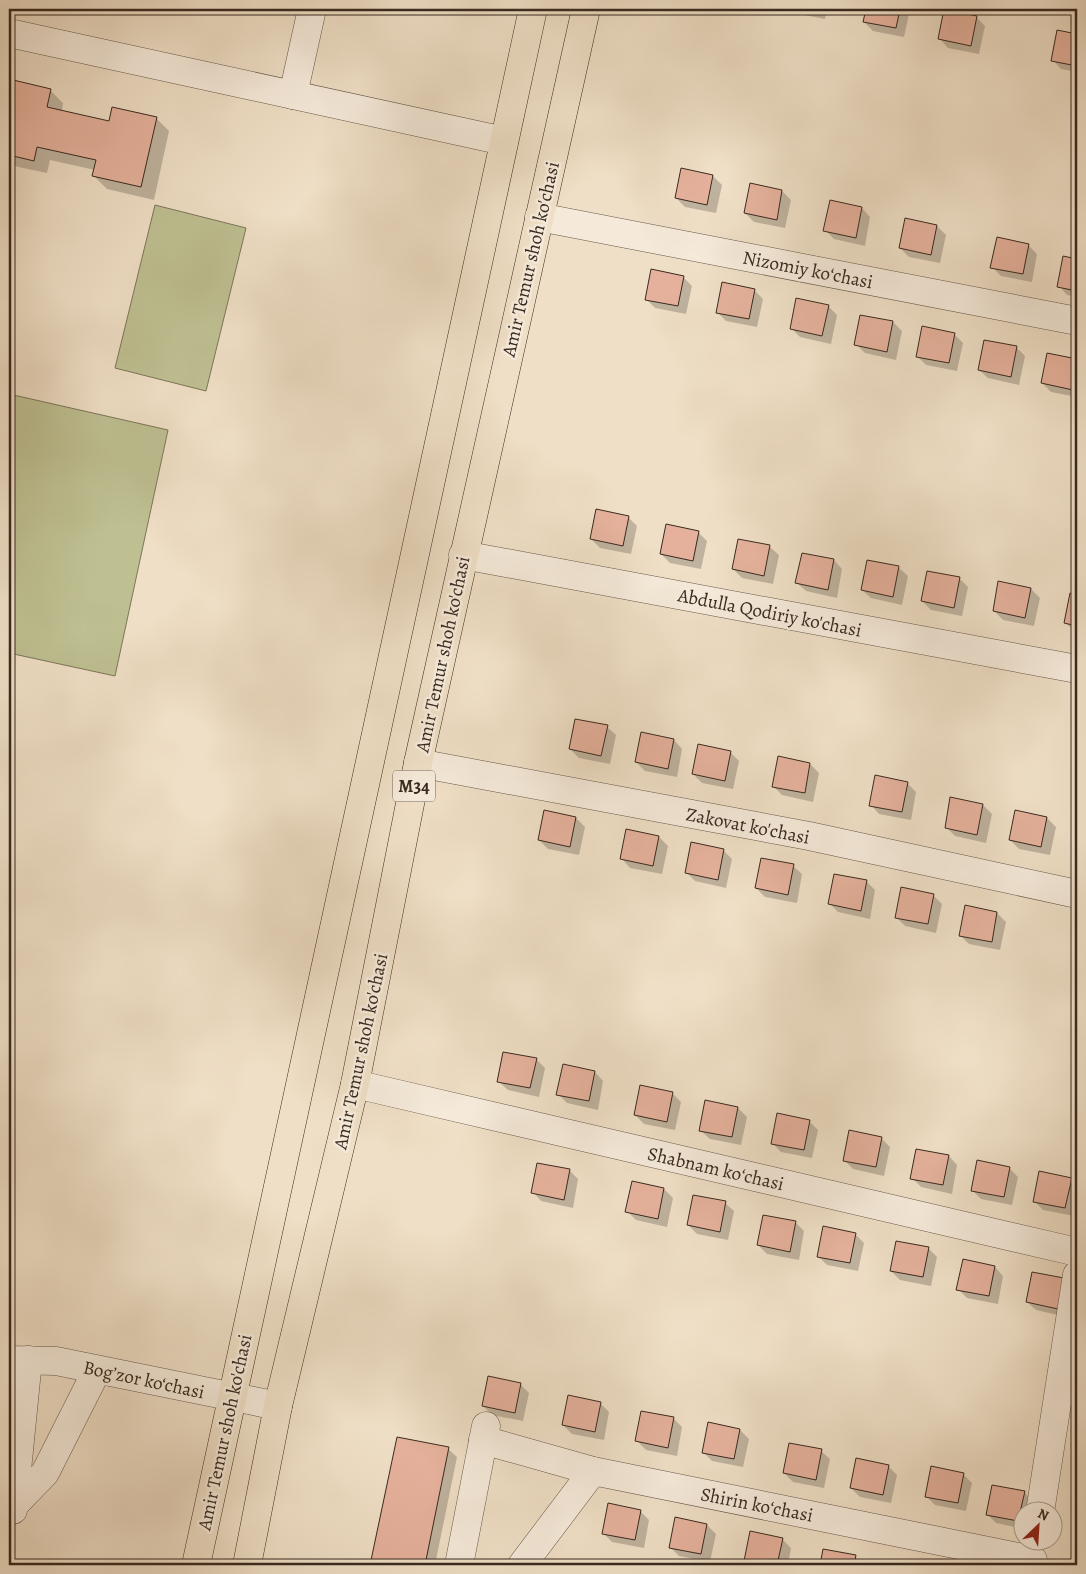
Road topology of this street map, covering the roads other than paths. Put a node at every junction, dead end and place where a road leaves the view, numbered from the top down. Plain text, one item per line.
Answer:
1 (312, 9) edge
2 (533, 9) edge
3 (586, 9) edge
4 (9, 34) edge
5 (293, 95) junction
6 (504, 141) junction
7 (539, 217) junction
8 (1077, 321) edge
9 (463, 555) junction
10 (1077, 670) edge
11 (418, 763) junction
12 (1077, 894) edge
13 (355, 1084) junction
14 (1077, 1252) edge
15 (1077, 1275) edge
16 (18, 1360) edge
17 (97, 1370) junction
18 (231, 1397) junction
19 (278, 1406) junction
20 (593, 1470) junction
21 (1042, 1502) edge
22 (11, 1511) edge
23 (1033, 1555) edge
24 (196, 1565) edge
25 (248, 1565) edge
26 (459, 1565) edge
27 (522, 1565) edge

1 - 5 street
2 - 6 highway, Amir Temur shoh ko'chasi / M34
3 - 7 highway, Amir Temur shoh ko'chasi / M34
4 - 5 street
5 - 6 street
6 - 18 highway, Amir Temur shoh ko'chasi / M34
7 - 8 street, Nizomiy koʻchasi
7 - 9 highway, Amir Temur shoh ko'chasi / M34
9 - 10 street, Abdulla Qodiriy ko'chasi
9 - 11 highway, Amir Temur shoh ko'chasi / M34
11 - 12 street, Zakovat ko'chasi
11 - 13 highway, Amir Temur shoh ko'chasi / M34
13 - 14 street, Shabnam koʻchasi
13 - 19 highway, Amir Temur shoh ko'chasi / M34
15 - 21 street
16 - 17 street, Bogʼzor ko‘chasi
16 - 22 street
17 - 18 street, Bogʼzor ko‘chasi
17 - 22 street
18 - 19 street, Bogʼzor ko‘chasi
18 - 24 highway, Amir Temur shoh ko'chasi / M34
19 - 25 highway, Amir Temur shoh ko'chasi / M34
20 - 23 street, Shirin koʻchasi
20 - 26 street, Shirin koʻchasi
20 - 27 street

